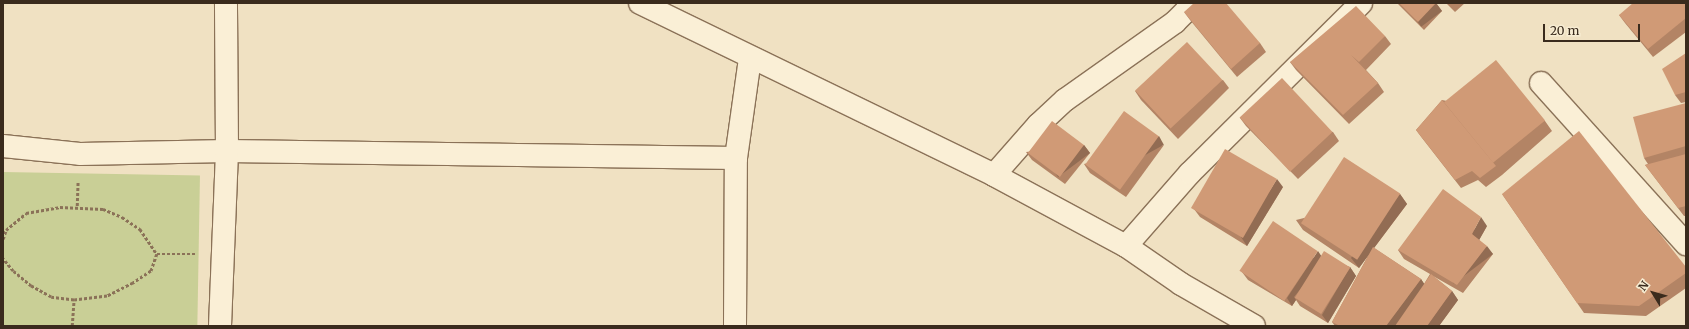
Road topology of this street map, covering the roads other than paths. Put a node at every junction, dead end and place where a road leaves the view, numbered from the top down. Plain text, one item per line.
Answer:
1 (226, 3) edge
2 (640, 3) edge
3 (1189, 3) edge
4 (1361, 3) edge
5 (750, 58) junction
6 (1541, 83) dead end
7 (3, 146) edge
8 (227, 151) junction
9 (736, 158) junction
10 (994, 175) junction
11 (1686, 244) edge
12 (1126, 246) junction
13 (220, 326) edge
14 (735, 326) edge
15 (1254, 326) edge

1 - 8 street
2 - 5 street
3 - 10 street
4 - 12 street
5 - 9 street
5 - 10 street
6 - 11 street
7 - 8 street
8 - 9 street
8 - 13 street
9 - 14 street
10 - 12 street
12 - 15 street

